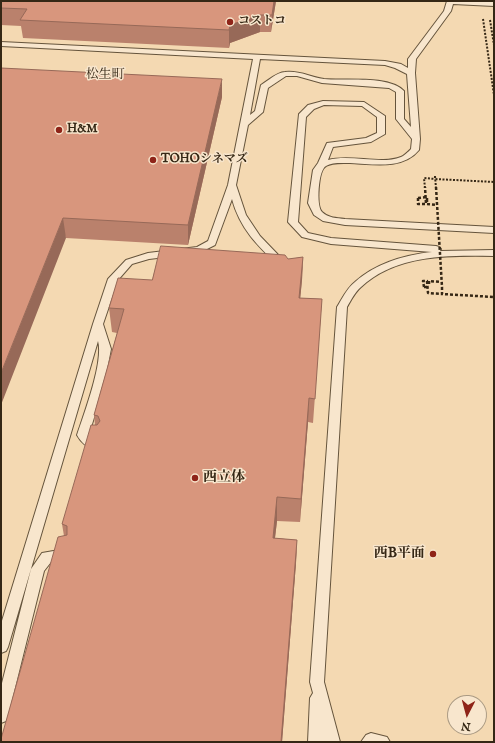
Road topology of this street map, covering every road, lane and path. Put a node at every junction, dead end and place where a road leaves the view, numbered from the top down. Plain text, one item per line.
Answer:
1 (450, 2) edge
2 (494, 4) edge
3 (481, 13) dead end
4 (490, 18) dead end
5 (1, 44) edge
6 (494, 45) edge
7 (257, 57) junction
8 (411, 73) junction
9 (494, 95) edge
10 (244, 124) junction
11 (416, 139) junction
12 (322, 164) junction
13 (435, 177) junction
14 (494, 182) edge
15 (232, 185) junction
16 (437, 205) junction
17 (494, 230) edge
18 (462, 251) junction
19 (494, 253) edge
20 (292, 275) edge
21 (441, 282) junction
22 (442, 294) junction
23 (494, 296) edge
24 (98, 324) junction
25 (96, 444) edge
26 (65, 554) edge
27 (1, 647) edge
28 (317, 682) junction
29 (1, 716) edge
30 (316, 742) edge
31 (332, 742) edge
32 (368, 742) edge
33 (382, 742) edge

1 - 2 lane
1 - 8 lane
3 - 9 path
4 - 6 path
5 - 7 lane
7 - 8 lane
7 - 10 lane
8 - 11 lane
10 - 11 lane
10 - 15 lane
11 - 12 lane
12 - 17 lane
12 - 18 lane
13 - 14 path
13 - 16 path, bridge
13 - 16 path, bridge
15 - 20 lane
15 - 24 lane
16 - 21 path, bridge
18 - 19 lane
18 - 28 lane
21 - 22 path, bridge
21 - 22 path, bridge
22 - 23 path
24 - 25 lane
24 - 27 lane
26 - 29 lane
28 - 30 lane
28 - 31 lane
32 - 33 lane

